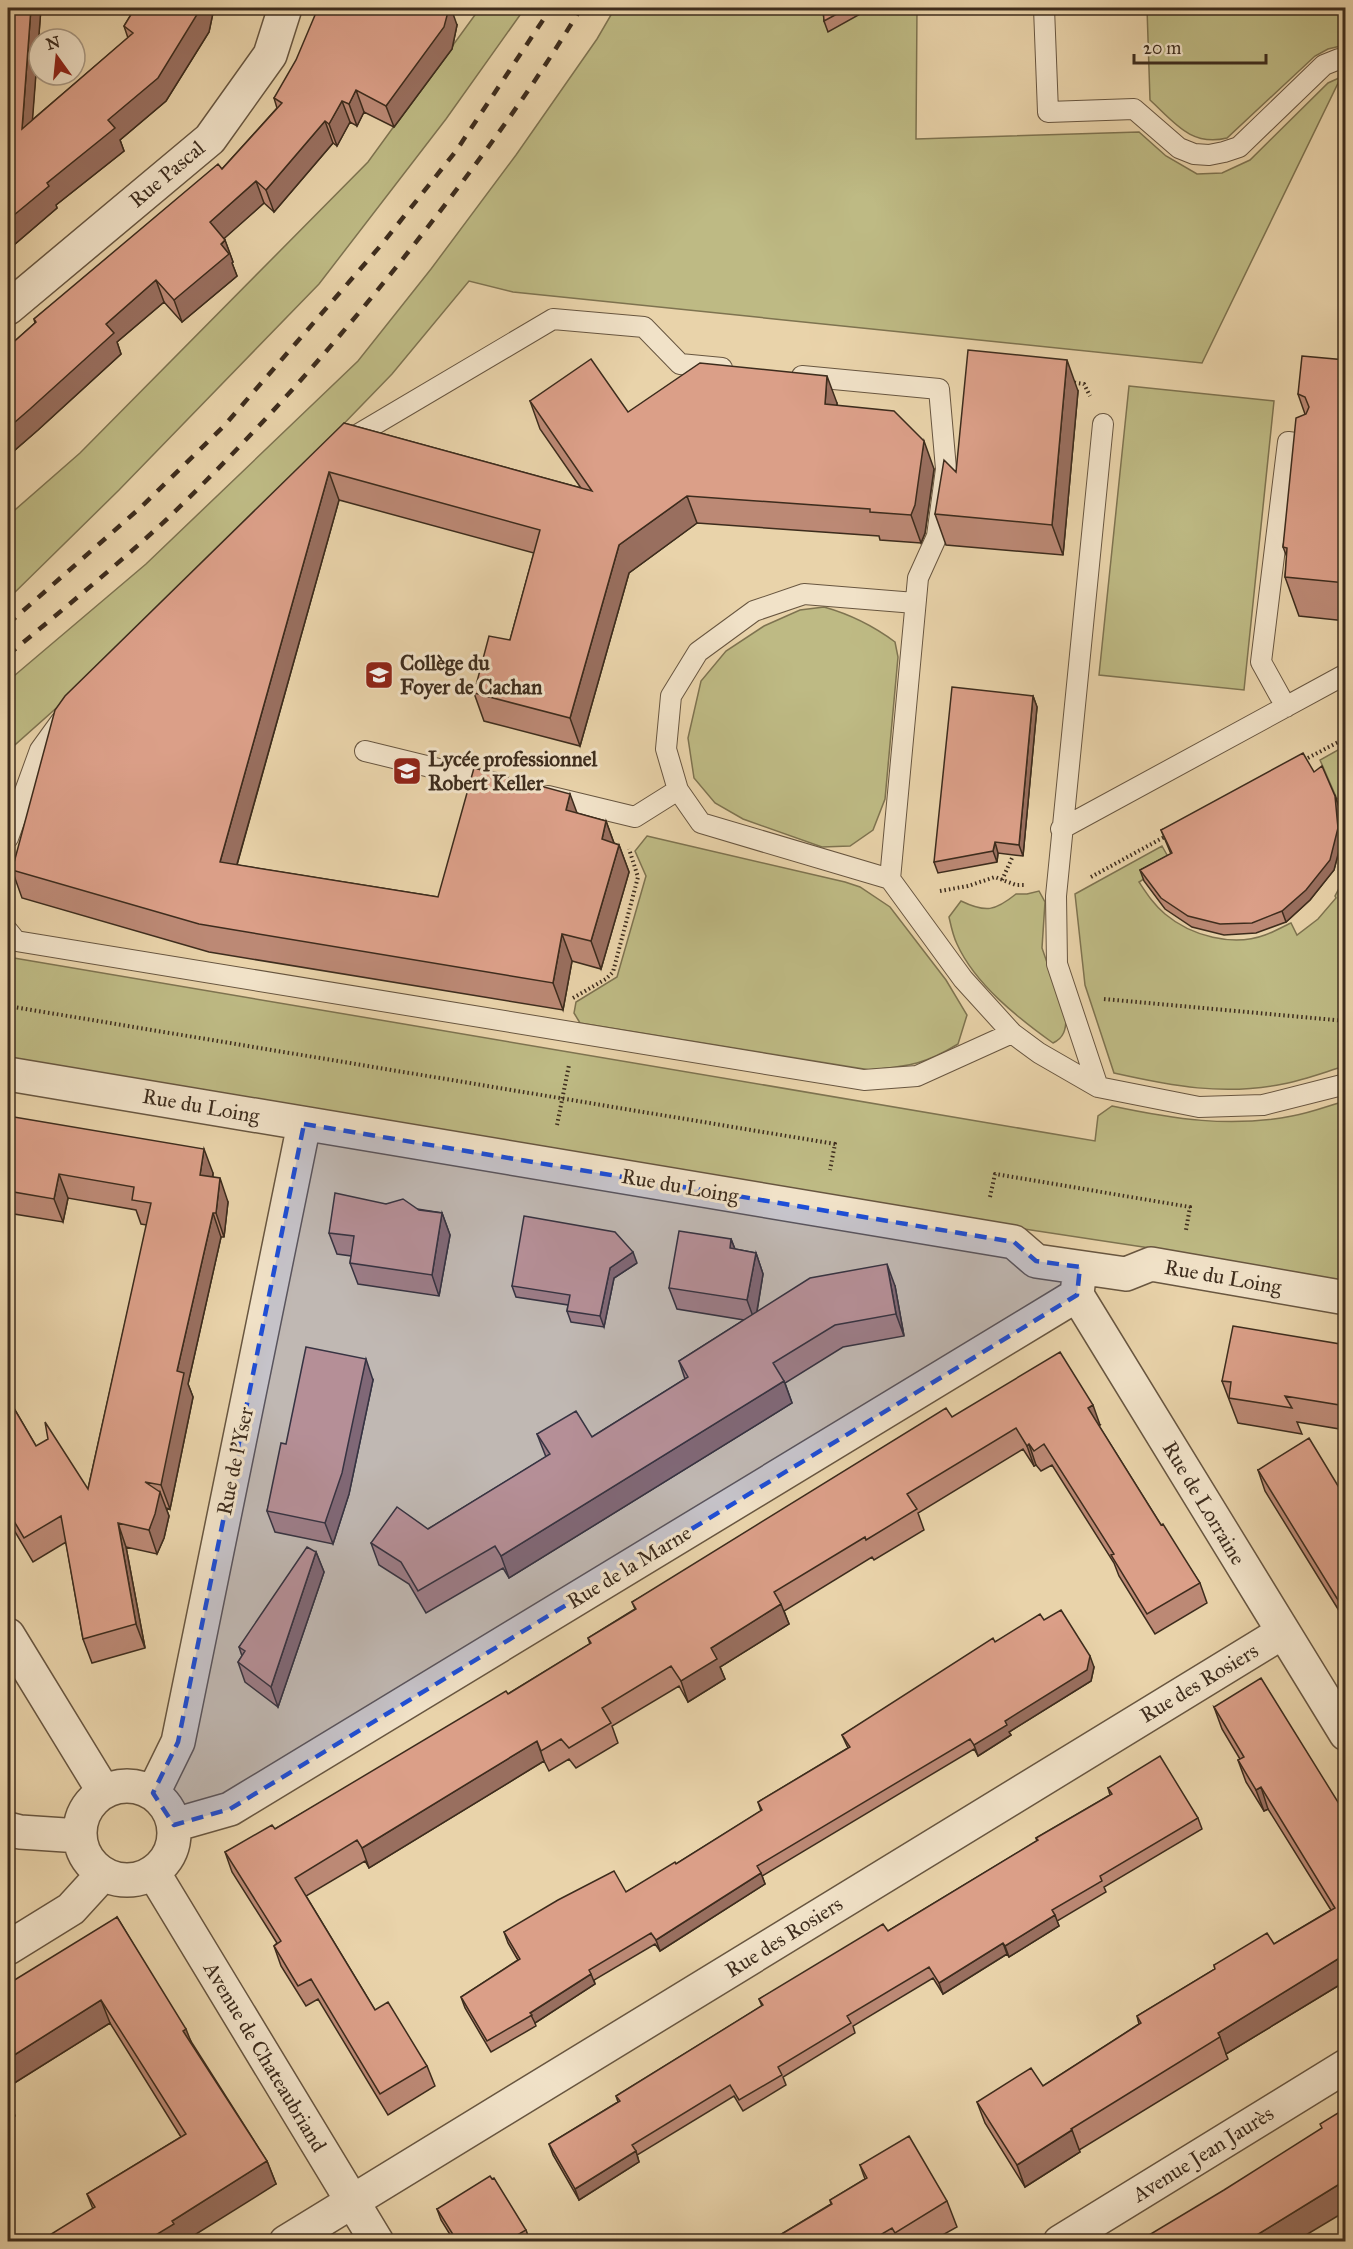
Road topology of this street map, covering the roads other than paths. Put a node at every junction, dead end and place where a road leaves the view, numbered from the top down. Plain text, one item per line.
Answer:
1 (285, 8) edge
2 (1044, 8) edge
3 (1346, 59) edge
4 (8, 308) edge
5 (739, 370) edge
6 (786, 374) edge
7 (1103, 424) road end
8 (1311, 445) edge
9 (329, 458) edge
10 (915, 603) junction
11 (1346, 674) edge
12 (1287, 707) junction
13 (74, 708) edge
14 (366, 751) dead end
15 (510, 786) edge
16 (678, 790) junction
17 (532, 792) edge
18 (1062, 830) junction
19 (8, 838) edge
20 (890, 879) junction
21 (8, 931) edge
22 (1012, 1033) junction
23 (8, 1074) edge
24 (1346, 1084) edge
25 (1098, 1087) junction
26 (304, 1124) junction
27 (1079, 1281) junction
28 (1346, 1298) edge
29 (1283, 1632) junction
30 (8, 1635) edge
31 (1346, 1734) edge
32 (104, 1792) junction
33 (153, 1793) junction
34 (174, 1825) junction
35 (8, 1829) edge
36 (80, 1836) junction
37 (153, 1872) junction
38 (103, 1874) junction
39 (8, 1948) edge
40 (1346, 2066) edge
41 (353, 2201) junction
42 (286, 2241) edge
43 (378, 2241) edge
44 (1060, 2241) edge

1 - 4 street, Rue Pascal
2 - 3 lane
5 - 9 lane
6 - 10 lane
7 - 18 lane
8 - 12 lane
10 - 16 lane
10 - 20 lane
11 - 12 lane
12 - 18 lane
13 - 19 lane
14 - 15 lane
16 - 17 lane
16 - 20 lane
18 - 25 lane
20 - 22 lane
21 - 22 lane
22 - 25 lane
23 - 26 street, Rue du Loing
24 - 25 lane
26 - 27 street, Rue du Loing
26 - 33 street, Rue de l'Yser
27 - 28 street, Rue du Loing
27 - 29 street, Rue de Lorraine
27 - 34 street, Rue de la Marne
29 - 31 street, Rue de Lorraine
29 - 41 street, Rue des Rosiers
30 - 32 street
32 - 33 street
32 - 36 street
33 - 34 street
34 - 37 street
35 - 36 street
36 - 38 street
37 - 38 street
37 - 41 street, Avenue de Chateaubriand
38 - 39 street
40 - 44 street, Avenue Jean Jaurès
41 - 42 street, Rue des Rosiers
41 - 43 street, Avenue de Chateaubriand

